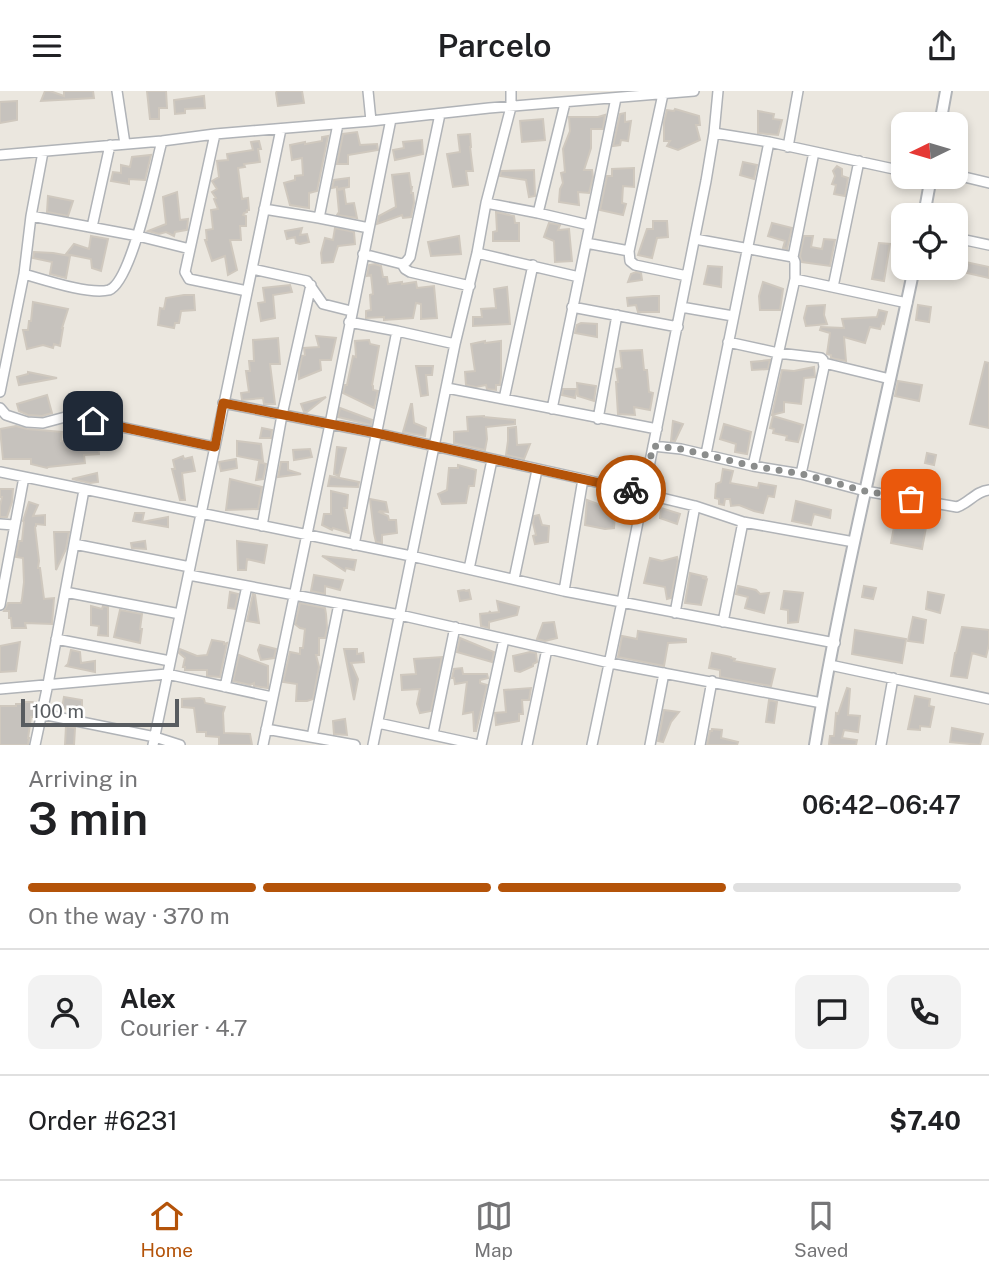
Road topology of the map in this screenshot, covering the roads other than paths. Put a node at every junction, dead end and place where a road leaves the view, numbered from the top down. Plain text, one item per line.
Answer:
1 (117, 91) edge
2 (368, 91) edge
3 (512, 91) edge
4 (694, 91) edge
5 (718, 91) edge
6 (798, 91) edge
7 (946, 91) edge
8 (663, 94) junction
9 (610, 96) edge
10 (565, 103) junction
11 (511, 107) junction
12 (942, 112) edge
13 (440, 114) junction
14 (391, 119) junction
15 (371, 121) junction
16 (338, 124) junction
17 (281, 129) junction
18 (714, 133) junction
19 (215, 134) junction
20 (162, 141) junction
21 (769, 142) junction
22 (125, 144) junction
23 (110, 145) junction
24 (788, 147) junction
25 (43, 152) junction
26 (814, 152) junction
27 (0, 155) edge
28 (859, 161) junction
29 (891, 168) edge
30 (968, 178) edge
31 (989, 183) edge
32 (486, 203) junction
33 (264, 209) junction
34 (538, 213) junction
35 (31, 216) junction
36 (318, 218) junction
37 (589, 225) junction
38 (92, 227) junction
39 (369, 228) junction
40 (138, 236) junction
41 (695, 239) junction
42 (968, 241) edge
43 (586, 243) junction
44 (989, 245) edge
45 (190, 249) junction
46 (746, 249) junction
47 (629, 251) junction
48 (477, 253) junction
49 (363, 254) junction
50 (793, 257) junction
51 (402, 264) junction
52 (533, 265) junction
53 (252, 268) junction
54 (24, 275) junction
55 (687, 276) junction
56 (579, 277) junction
57 (795, 279) junction
58 (912, 280) edge
59 (311, 285) junction
60 (470, 286) junction
61 (833, 287) junction
62 (247, 291) junction
63 (907, 303) junction
64 (572, 307) junction
65 (681, 307) junction
66 (351, 311) junction
67 (617, 315) junction
68 (733, 316) junction
69 (349, 322) junction
70 (678, 327) junction
71 (397, 331) junction
72 (728, 342) junction
73 (456, 344) junction
74 (778, 353) junction
75 (824, 363) junction
76 (890, 379) junction
77 (447, 388) junction
78 (0, 392) edge
79 (504, 399) junction
80 (223, 403) junction
81 (0, 408) edge
82 (552, 409) junction
83 (282, 415) junction
84 (598, 419) junction
85 (330, 424) junction
86 (657, 429) junction
87 (376, 433) junction
88 (653, 446) junction
89 (215, 447) junction
90 (434, 447) junction
91 (706, 454) junction
92 (492, 460) junction
93 (753, 466) junction
94 (537, 470) junction
95 (0, 472) edge
96 (802, 474) junction
97 (24, 477) junction
98 (583, 479) junction
99 (84, 490) junction
100 (989, 490) edge
101 (865, 491) junction
102 (643, 493) junction
103 (695, 506) junction
104 (200, 513) junction
105 (743, 522) junction
106 (0, 524) edge
107 (14, 525) junction
108 (262, 526) junction
109 (305, 535) junction
110 (854, 542) junction
111 (74, 544) junction
112 (354, 545) junction
113 (411, 556) junction
114 (468, 569) junction
115 (189, 571) junction
116 (514, 579) junction
117 (2, 586) edge
118 (247, 586) junction
119 (564, 591) junction
120 (65, 592) junction
121 (293, 595) junction
122 (622, 603) junction
123 (339, 604) junction
124 (0, 605) edge
125 (675, 613) junction
126 (180, 614) junction
127 (400, 615) junction
128 (723, 622) junction
129 (455, 628) junction
130 (56, 639) junction
131 (504, 639) junction
132 (835, 643) junction
133 (547, 649) junction
134 (170, 661) junction
135 (610, 663) junction
136 (831, 665) junction
137 (664, 673) junction
138 (167, 674) junction
139 (893, 678) junction
140 (712, 681) junction
141 (48, 684) junction
142 (225, 687) junction
143 (0, 689) edge
144 (272, 697) junction
145 (989, 699) edge
146 (822, 703) junction
147 (42, 714) junction
148 (378, 723) junction
149 (266, 729) junction
150 (433, 734) junction
151 (312, 737) junction
152 (300, 740) edge
153 (154, 741) edge
154 (35, 745) edge
155 (180, 745) edge
156 (263, 745) edge
157 (355, 745) edge
158 (373, 745) edge
159 (480, 745) edge
160 (527, 745) edge
161 (592, 745) edge
162 (650, 745) edge
163 (700, 745) edge
164 (815, 745) edge
165 (881, 745) edge

1 - 22 street
2 - 15 street
3 - 11 street
4 - 8 street
5 - 18 street
6 - 24 street
7 - 12 street
8 - 9 street
8 - 47 street
9 - 10 street
9 - 37 street
10 - 11 street
10 - 34 street
11 - 13 street
11 - 32 street
13 - 14 street
13 - 51 street
14 - 15 street
14 - 39 street
15 - 16 street
16 - 17 street
16 - 36 street
17 - 19 street
17 - 33 street
18 - 21 street
18 - 41 street
19 - 20 street
19 - 45 street
20 - 22 street
20 - 40 street
21 - 24 street
21 - 46 street
22 - 23 street
23 - 25 street
23 - 38 street
24 - 26 street
25 - 27 street
25 - 35 street
26 - 28 street
26 - 50 street
28 - 29 street
28 - 61 street
30 - 31 street
32 - 34 street
32 - 48 street
33 - 36 street
33 - 53 street
34 - 37 street
35 - 38 street
35 - 54 street
36 - 39 street
37 - 43 street
38 - 40 street
39 - 49 street
40 - 45 street
40 - 54 street
41 - 46 street
41 - 55 street
42 - 44 street
43 - 47 street
43 - 56 street
45 - 62 street
46 - 50 street
46 - 68 street
47 - 55 street
48 - 52 street
48 - 60 street
49 - 51 street
49 - 66 street
50 - 57 street
51 - 60 street
52 - 56 street
52 - 79 street
53 - 59 street
53 - 62 street
54 - 78 street
55 - 65 street
56 - 64 street
57 - 61 street
57 - 74 street
58 - 63 street
59 - 66 street
59 - 83 street
60 - 73 street
61 - 63 street
62 - 80 street
63 - 76 street
64 - 67 street
64 - 82 street
65 - 68 street
65 - 70 street
66 - 69 street
67 - 70 street
67 - 84 street
68 - 72 street
69 - 71 street
69 - 85 street
70 - 86 street
71 - 73 street
71 - 87 street
72 - 74 street
72 - 91 street
73 - 77 street
74 - 75 street
74 - 93 street
75 - 76 street
75 - 96 street
76 - 101 street
77 - 79 street
77 - 90 street
79 - 82 street
80 - 83 street
80 - 89 street
81 - 89 street
82 - 84 street
83 - 85 street
83 - 108 street
84 - 86 street
85 - 87 street
85 - 109 street
86 - 88 street
87 - 90 street
87 - 112 street
88 - 91 street
88 - 102 street
89 - 104 street
90 - 92 street
90 - 113 street
91 - 93 street
92 - 94 street
92 - 114 street
93 - 96 street
94 - 98 street
94 - 116 street
95 - 97 street
96 - 101 street
97 - 99 street
97 - 107 street
98 - 102 street
98 - 119 street
99 - 104 street
99 - 111 street
100 - 101 street
101 - 110 street
102 - 103 street
102 - 122 street
103 - 105 street
103 - 125 street
104 - 108 street
104 - 115 street
105 - 110 street
105 - 128 street
106 - 107 street
107 - 117 street
108 - 109 street
109 - 112 street
109 - 121 street
110 - 132 street
111 - 115 street
111 - 120 street
112 - 113 street
113 - 114 street
113 - 127 street
114 - 116 street
115 - 118 street
115 - 126 street
116 - 119 street
117 - 124 street
118 - 121 street
118 - 142 street
119 - 122 street
120 - 126 street
120 - 130 street
121 - 123 street
121 - 144 street
122 - 125 street
122 - 135 street
123 - 127 street
123 - 151 street
125 - 128 street
126 - 134 street
127 - 129 street
127 - 148 street
128 - 132 street
129 - 131 street
129 - 150 street
130 - 134 street
130 - 141 street
131 - 133 street
131 - 159 street
132 - 136 street
133 - 135 street
133 - 160 street
134 - 138 street
135 - 137 street
135 - 161 street
136 - 139 street
136 - 146 street
137 - 140 street
137 - 162 street
138 - 141 street
138 - 142 street
138 - 153 street
139 - 145 street
139 - 165 street
140 - 146 street
140 - 163 street
141 - 143 street
141 - 147 street
142 - 144 street
144 - 149 street
146 - 164 street
147 - 153 street
147 - 154 street
148 - 150 street
148 - 158 street
149 - 152 street
149 - 156 street
150 - 159 street
151 - 152 street
151 - 157 street
153 - 155 street

